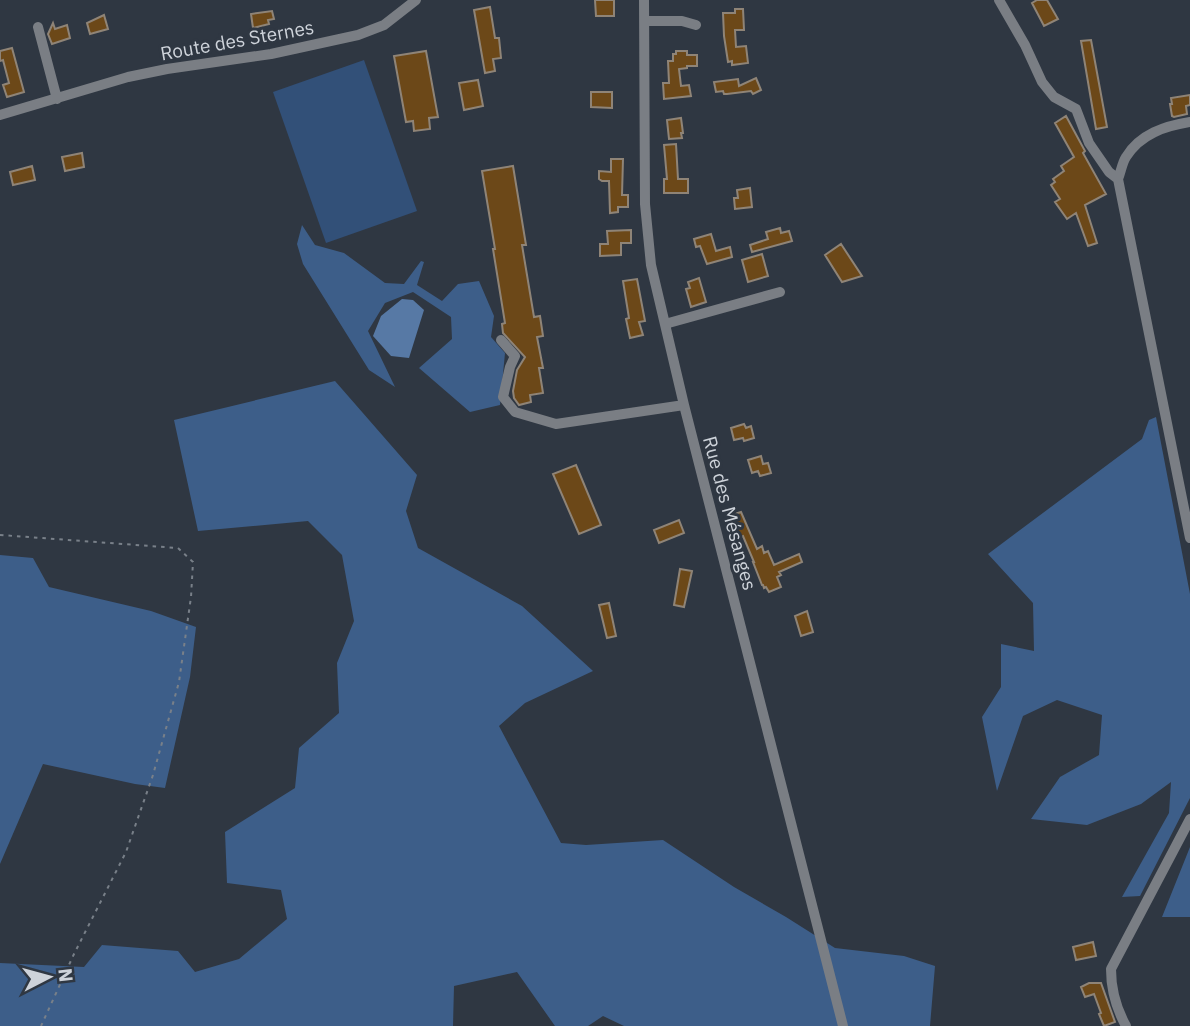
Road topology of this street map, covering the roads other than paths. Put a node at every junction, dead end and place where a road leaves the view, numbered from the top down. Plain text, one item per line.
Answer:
1 (416, 0) edge
2 (645, 0) edge
3 (999, 0) edge
4 (645, 21) junction
5 (696, 25) dead end
6 (38, 27) dead end
7 (57, 99) junction
8 (0, 115) edge
9 (1190, 122) edge
10 (1118, 179) junction
11 (780, 292) dead end
12 (665, 324) junction
13 (501, 340) dead end
14 (684, 405) junction
15 (1190, 538) edge
16 (1190, 819) edge
17 (843, 1026) edge
18 (1126, 1026) edge

1 - 7 street, Route des Sternes
2 - 4 street, Rue des Mésanges
3 - 10 street
4 - 5 street
4 - 12 street, Rue des Mésanges
6 - 7 street
7 - 8 street, Route des Sternes
9 - 10 street
10 - 15 street
11 - 12 street
12 - 14 street, Rue des Mésanges
13 - 14 street
14 - 17 street, Rue des Mésanges
16 - 18 street

